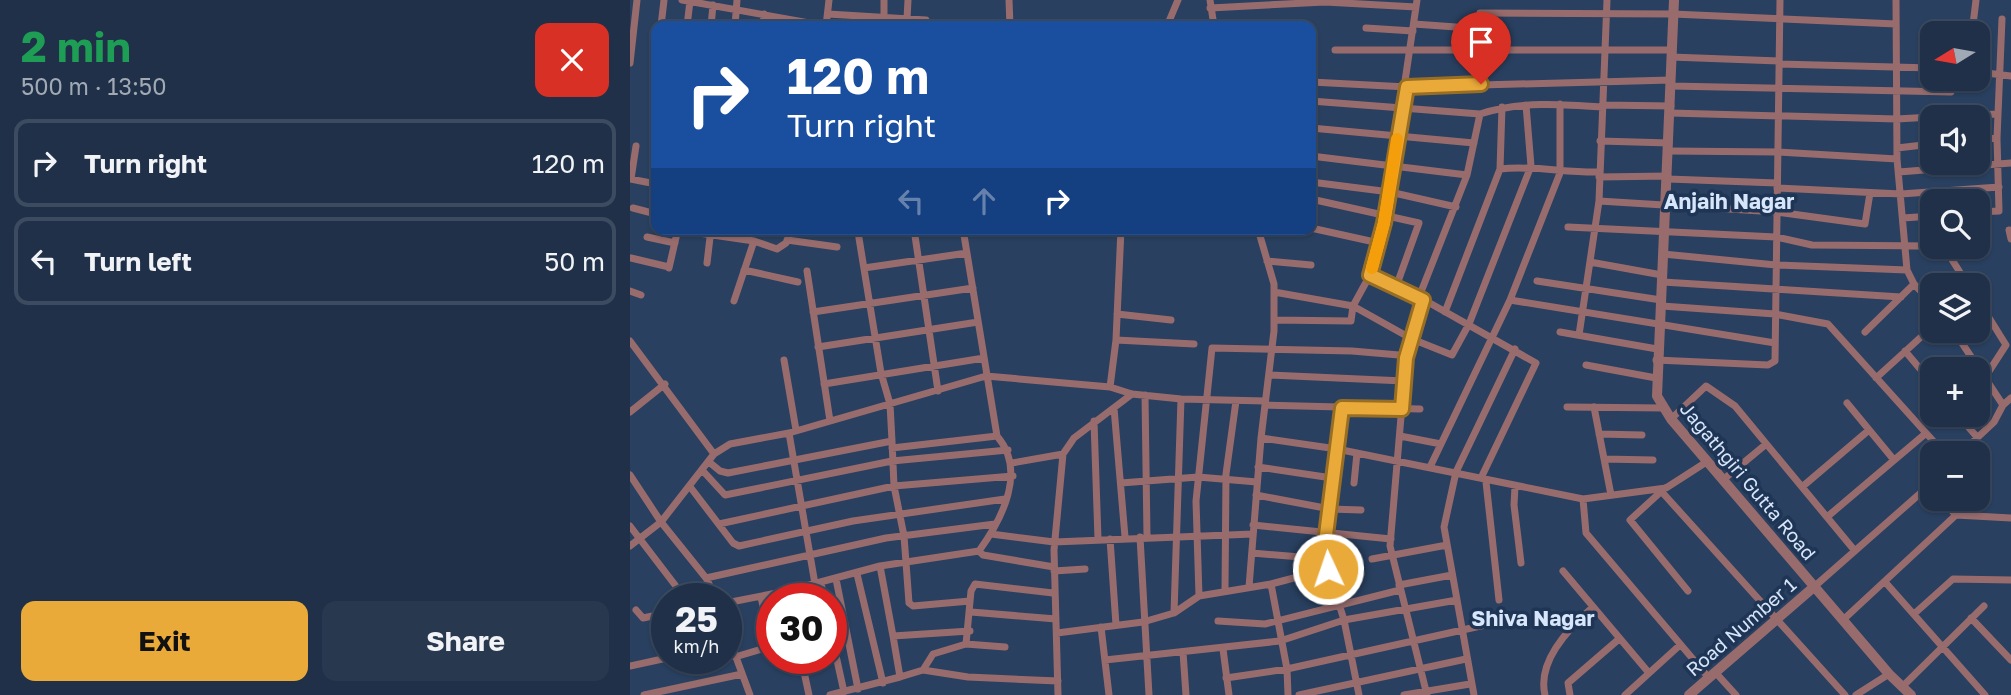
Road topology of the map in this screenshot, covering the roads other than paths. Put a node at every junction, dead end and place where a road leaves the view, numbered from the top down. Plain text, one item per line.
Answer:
1 (637, 0) edge
2 (664, 0) edge
3 (737, 0) edge
4 (829, 0) edge
5 (884, 0) edge
6 (908, 0) edge
7 (1009, 0) edge
8 (1178, 0) edge
9 (1607, 0) edge
10 (1674, 0) edge
11 (1780, 0) edge
12 (1896, 0) edge
13 (1976, 0) edge
14 (686, 1) edge
15 (1210, 4) edge
16 (1417, 4) edge
17 (713, 5) junction
18 (736, 9) junction
19 (1480, 13) dead end
20 (764, 14) junction
21 (828, 14) junction
22 (1673, 14) junction
23 (1606, 16) junction
24 (884, 18) junction
25 (907, 19) junction
26 (1780, 19) junction
27 (2002, 19) dead end
28 (926, 20) dead end
29 (662, 21) edge
30 (687, 21) edge
31 (711, 21) edge
32 (735, 21) edge
33 (763, 21) edge
34 (784, 21) edge
35 (827, 21) edge
36 (1010, 21) edge
37 (1169, 21) edge
38 (1973, 21) edge
39 (1896, 24) junction
40 (1413, 27) junction
41 (1456, 27) dead end
42 (1366, 28) dead end
43 (1335, 50) dead end
44 (1605, 51) junction
45 (1410, 52) junction
46 (1672, 53) junction
47 (630, 63) edge
48 (1779, 63) junction
49 (1898, 67) junction
50 (1920, 68) edge
51 (1990, 74) edge
52 (1999, 76) junction
53 (2011, 76) edge
54 (1604, 80) junction
55 (1316, 82) edge
56 (1671, 83) junction
57 (1407, 87) junction
58 (1778, 88) junction
59 (1898, 91) junction
60 (1951, 92) dead end
61 (1316, 101) edge
62 (1560, 104) junction
63 (1526, 105) junction
64 (1603, 106) junction
65 (1502, 107) junction
66 (1670, 109) junction
67 (1402, 110) junction
68 (1480, 114) junction
69 (1990, 114) edge
70 (1998, 114) junction
71 (1777, 115) junction
72 (1920, 118) edge
73 (1897, 119) junction
74 (1316, 128) edge
75 (1398, 135) junction
76 (1997, 138) junction
77 (1990, 139) edge
78 (1601, 141) junction
79 (1474, 143) junction
80 (1920, 145) edge
81 (636, 146) dead end
82 (1669, 147) junction
83 (1897, 148) junction
84 (1778, 152) junction
85 (1316, 157) edge
86 (1897, 159) junction
87 (1999, 163) junction
88 (2011, 163) edge
89 (1393, 165) junction
90 (1531, 166) junction
91 (1500, 169) junction
92 (1899, 172) junction
93 (1560, 173) junction
94 (1599, 174) junction
95 (1467, 175) junction
96 (1668, 177) junction
97 (630, 179) edge
98 (1316, 182) edge
99 (651, 183) edge
100 (1777, 186) junction
101 (1999, 187) junction
102 (1390, 192) junction
103 (1870, 193) junction
104 (1901, 194) junction
105 (1316, 200) edge
106 (1599, 201) junction
107 (1666, 205) junction
108 (1456, 207) junction
109 (633, 208) dead end
110 (1990, 211) edge
111 (1777, 212) junction
112 (651, 213) edge
113 (1385, 217) junction
114 (1920, 217) edge
115 (1903, 218) junction
116 (1568, 227) dead end
117 (1595, 228) junction
118 (1316, 229) edge
119 (1665, 230) junction
120 (2009, 230) dead end
121 (677, 235) edge
122 (710, 235) edge
123 (725, 235) edge
124 (789, 235) edge
125 (858, 235) edge
126 (915, 235) edge
127 (964, 235) edge
128 (1121, 235) edge
129 (1260, 235) edge
130 (647, 237) dead end
131 (1776, 237) junction
132 (2011, 239) edge
133 (787, 240) junction
134 (754, 241) junction
135 (675, 243) junction
136 (1378, 243) junction
137 (1920, 246) edge
138 (837, 247) dead end
139 (1906, 247) junction
140 (967, 253) junction
141 (1663, 254) junction
142 (631, 258) edge
143 (919, 261) junction
144 (1267, 261) junction
145 (1590, 262) junction
146 (707, 263) dead end
147 (1311, 265) dead end
148 (1776, 265) junction
149 (864, 268) junction
150 (744, 270) junction
151 (1907, 270) junction
152 (807, 271) dead end
153 (1370, 275) junction
154 (1662, 278) junction
155 (1537, 281) dead end
156 (798, 282) dead end
157 (1914, 284) junction
158 (973, 288) junction
159 (1396, 288) junction
160 (1586, 289) junction
161 (1920, 290) edge
162 (630, 291) edge
163 (1776, 291) junction
164 (1274, 292) junction
165 (641, 295) dead end
166 (925, 296) junction
167 (1901, 297) junction
168 (1421, 299) junction
169 (1510, 300) junction
170 (734, 301) dead end
171 (1662, 303) junction
172 (869, 304) junction
173 (1353, 306) junction
174 (813, 312) junction
175 (1445, 312) junction
176 (1582, 312) junction
177 (1117, 314) junction
178 (1775, 314) junction
179 (1990, 319) edge
180 (1171, 320) dead end
181 (1274, 320) junction
182 (978, 322) junction
183 (1469, 324) junction
184 (1661, 324) junction
185 (929, 329) junction
186 (1560, 332) dead end
187 (1865, 332) dead end
188 (1580, 335) junction
189 (1492, 337) junction
190 (875, 338) junction
191 (1920, 338) edge
192 (1412, 339) junction
193 (1116, 340) junction
194 (630, 341) edge
195 (1774, 343) junction
196 (1194, 344) dead end
197 (818, 347) junction
198 (1515, 349) junction
199 (1272, 351) junction
200 (1905, 351) junction
201 (1657, 354) junction
202 (984, 358) junction
203 (1406, 358) junction
204 (784, 360) dead end
205 (1586, 365) dead end
206 (935, 368) junction
207 (1920, 369) edge
208 (1990, 370) edge
209 (881, 375) junction
210 (1269, 375) junction
211 (986, 376) junction
212 (1656, 378) junction
213 (1875, 378) junction
214 (1404, 381) junction
215 (665, 384) junction
216 (824, 384) junction
217 (1110, 387) junction
218 (1990, 387) edge
219 (938, 391) junction
220 (1132, 394) junction
221 (1145, 396) junction
222 (2011, 398) edge
223 (1181, 400) junction
224 (1205, 400) junction
225 (1236, 401) junction
226 (1265, 403) junction
227 (1847, 403) dead end
228 (890, 404) junction
229 (2003, 405) junction
230 (1567, 407) dead end
231 (1594, 407) junction
232 (1114, 408) junction
233 (1342, 408) junction
234 (1664, 408) junction
235 (1402, 409) junction
236 (1419, 409) dead end
237 (630, 412) edge
238 (1671, 419) junction
239 (830, 421) junction
240 (1094, 421) junction
241 (1968, 427) edge
242 (1870, 430) junction
243 (793, 432) junction
244 (1599, 434) junction
245 (1925, 434) junction
246 (1642, 435) dead end
247 (998, 436) junction
248 (1400, 436) junction
249 (1977, 437) junction
250 (1261, 439) junction
251 (1932, 441) edge
252 (1973, 441) edge
253 (1441, 444) junction
254 (892, 445) junction
255 (1765, 445) junction
256 (1337, 449) junction
257 (1008, 450) junction
258 (1357, 453) junction
259 (714, 454) junction
260 (1063, 454) junction
261 (793, 458) junction
262 (1604, 459) junction
263 (1653, 460) dead end
264 (1894, 460) junction
265 (892, 461) junction
266 (1398, 461) junction
267 (1708, 461) junction
268 (709, 462) junction
269 (1012, 463) junction
270 (1258, 467) junction
271 (1430, 467) junction
272 (703, 471) junction
273 (1456, 472) junction
274 (630, 475) edge
275 (1013, 476) junction
276 (1198, 477) junction
277 (1332, 478) junction
278 (1226, 479) junction
279 (1177, 480) junction
280 (1484, 480) junction
281 (1724, 480) junction
282 (1147, 481) junction
283 (798, 482) junction
284 (1257, 482) junction
285 (1121, 483) junction
286 (1354, 483) dead end
287 (894, 486) junction
288 (1515, 486) junction
289 (1802, 486) junction
290 (691, 488) junction
291 (1664, 489) junction
292 (1256, 495) junction
293 (1611, 495) junction
294 (1920, 495) edge
295 (1005, 499) junction
296 (1583, 499) junction
297 (801, 505) junction
298 (1330, 509) junction
299 (1361, 510) dead end
300 (1952, 511) edge
301 (900, 514) junction
302 (1956, 515) junction
303 (1827, 517) junction
304 (2011, 518) edge
305 (661, 522) junction
306 (719, 524) junction
307 (995, 524) junction
308 (1253, 525) junction
309 (630, 526) edge
310 (806, 533) junction
311 (991, 534) junction
312 (1253, 534) junction
313 (1224, 535) junction
314 (1326, 535) junction
315 (904, 536) junction
316 (1197, 536) junction
317 (1125, 537) junction
318 (1143, 537) junction
319 (1174, 537) junction
320 (640, 539) junction
321 (1110, 539) junction
322 (1391, 539) junction
323 (1098, 540) junction
324 (1054, 542) junction
325 (1447, 545) junction
326 (630, 546) edge
327 (979, 551) junction
328 (1855, 551) junction
329 (1252, 553) junction
330 (1392, 555) junction
331 (810, 557) junction
332 (1325, 559) junction
333 (1372, 559) dead end
334 (905, 561) junction
335 (1521, 563) dead end
336 (880, 566) junction
337 (1054, 569) junction
338 (1085, 569) dead end
339 (1328, 569) junction
340 (1563, 571) dead end
341 (857, 574) junction
342 (1451, 575) junction
343 (706, 578) junction
344 (836, 579) junction
345 (2011, 580) edge
346 (674, 583) edge
347 (708, 583) edge
348 (818, 583) edge
349 (822, 583) edge
350 (1886, 583) junction
351 (1271, 584) junction
352 (1815, 586) junction
353 (1249, 587) junction
354 (1399, 587) junction
355 (1225, 590) junction
356 (1688, 591) dead end
357 (1053, 593) junction
358 (1199, 596) junction
359 (1457, 600) junction
360 (1499, 600) dead end
361 (970, 601) junction
362 (1339, 604) junction
363 (1984, 607) dead end
364 (1592, 608) junction
365 (1404, 609) junction
366 (636, 610) dead end
367 (971, 612) junction
368 (1174, 613) junction
369 (1914, 614) junction
370 (651, 618) edge
371 (1777, 618) junction
372 (1971, 618) junction
373 (1056, 619) junction
374 (1276, 620) junction
375 (1344, 620) junction
376 (1844, 620) junction
377 (1218, 621) dead end
378 (1143, 622) junction
379 (1494, 623) dead end
380 (1116, 625) junction
381 (1101, 627) junction
382 (1462, 630) junction
383 (970, 631) junction
384 (1057, 634) junction
385 (892, 636) junction
386 (1619, 639) junction
387 (1412, 640) junction
388 (1280, 641) junction
389 (966, 645) junction
390 (1680, 645) junction
391 (1005, 647) dead end
392 (1941, 647) junction
393 (1223, 649) junction
394 (1183, 652) junction
395 (1146, 655) junction
396 (1351, 656) junction
397 (1466, 659) junction
398 (1105, 660) junction
399 (2011, 660) edge
400 (651, 661) edge
401 (630, 666) edge
402 (1420, 668) junction
403 (1287, 669) junction
404 (923, 670) junction
405 (1649, 673) junction
406 (742, 674) joint
407 (804, 674) edge
408 (840, 674) edge
409 (1888, 674) junction
410 (1712, 675) junction
411 (900, 677) junction
412 (1226, 678) junction
413 (1058, 681) junction
414 (1356, 682) junction
415 (883, 683) junction
416 (1470, 684) junction
417 (1903, 686) junction
418 (859, 689) junction
419 (844, 692) junction
420 (1427, 693) edge
421 (643, 695) edge
422 (750, 695) edge
423 (809, 695) edge
424 (830, 695) edge
425 (1058, 695) edge
426 (1109, 695) edge
427 (1149, 695) edge
428 (1186, 695) edge
429 (1229, 695) edge
430 (1288, 695) edge
431 (1299, 695) edge
432 (1359, 695) edge
433 (1404, 695) edge
434 (1474, 695) edge
435 (1545, 695) edge
436 (1570, 695) edge
437 (1625, 695) edge
438 (1689, 695) edge
439 (1736, 695) edge
440 (1845, 695) edge
441 (1856, 695) edge
442 (1911, 695) edge
443 (1985, 695) edge

1 - 47 street
2 - 29 street
3 - 18 street
4 - 21 street
5 - 24 street
6 - 25 street
7 - 36 street
8 - 37 street
9 - 23 street
10 - 22 street, Jagathgiri Gutta Road
11 - 26 street
12 - 39 street
13 - 38 street
14 - 17 street
14 - 30 street
15 - 16 street
16 - 40 street
17 - 18 street
17 - 31 street
18 - 20 street
18 - 32 street
19 - 23 street
20 - 33 street
20 - 34 street
21 - 24 street
21 - 35 street
22 - 23 street
22 - 26 street
22 - 46 street, Jagathgiri Gutta Road
23 - 44 street
24 - 25 street
25 - 28 street
26 - 39 street
26 - 48 street
27 - 52 street
39 - 49 street
40 - 41 street
40 - 42 street
40 - 45 street
43 - 45 street
44 - 45 street
44 - 46 street
44 - 54 street
45 - 57 street
46 - 48 street
46 - 56 street, Jagathgiri Gutta Road
48 - 49 street
48 - 58 street
49 - 50 street
49 - 59 street
51 - 52 street
52 - 53 street
52 - 70 street
54 - 56 street
54 - 57 street
54 - 64 street
55 - 57 street
56 - 58 street
56 - 66 street, Jagathgiri Gutta Road
57 - 67 street
58 - 59 street
58 - 71 street
59 - 60 street
59 - 73 street
61 - 67 street
62 - 63 street
62 - 64 street
62 - 93 street
63 - 65 street
63 - 90 street
64 - 66 street
64 - 78 street
65 - 68 street
65 - 91 street
66 - 71 street
66 - 82 street, Jagathgiri Gutta Road
67 - 68 street
67 - 75 street
68 - 79 street
69 - 70 street
70 - 76 street
71 - 73 street
71 - 84 street
72 - 73 street
73 - 83 street
74 - 75 street
75 - 79 street
75 - 89 street
76 - 77 street
76 - 87 street
78 - 82 street
78 - 94 street
79 - 95 street
80 - 83 street
81 - 97 street
82 - 84 street
82 - 96 street, Jagathgiri Gutta Road
83 - 86 street
84 - 86 street
84 - 100 street
85 - 89 street
86 - 92 street
87 - 88 street
87 - 92 street
87 - 101 street
89 - 95 street
89 - 102 street
90 - 91 street
90 - 93 street
90 - 183 street
91 - 175 street
92 - 104 street
93 - 94 street
93 - 169 street
94 - 96 street
94 - 106 street
95 - 108 street
96 - 100 street
96 - 107 street, Jagathgiri Gutta Road
97 - 99 street
98 - 102 street
100 - 103 street
100 - 111 street
101 - 104 street
101 - 110 street
102 - 108 street
102 - 113 street
103 - 104 street
103 - 111 street
104 - 115 street
105 - 113 street
106 - 107 street
106 - 117 street
107 - 111 street
107 - 119 street, Jagathgiri Gutta Road
108 - 168 street
109 - 112 street
111 - 131 street
113 - 136 street
113 - 159 street
114 - 115 street
115 - 139 street
116 - 117 street
117 - 119 street
117 - 145 street
118 - 136 street
119 - 131 street
119 - 141 street, Jagathgiri Gutta Road
120 - 132 street
121 - 135 street
122 - 146 street
123 - 134 street
124 - 133 street
125 - 149 street
126 - 143 street
127 - 140 street
128 - 177 street
129 - 144 street
130 - 135 street
131 - 139 street
131 - 148 street
133 - 134 street
133 - 138 street
134 - 150 street
135 - 142 street
136 - 153 street
137 - 139 street
139 - 151 street
140 - 143 street
140 - 158 street
141 - 148 street
141 - 154 street, Jagathgiri Gutta Road
143 - 149 street
143 - 166 street
144 - 147 street
144 - 164 street
145 - 154 street
145 - 160 street
148 - 151 street
148 - 163 street
149 - 172 street
150 - 156 street
150 - 170 street
151 - 157 street
152 - 174 street
153 - 159 street
153 - 173 street
154 - 163 street
154 - 171 street, Jagathgiri Gutta Road
155 - 160 street
157 - 161 street
157 - 167 street
158 - 166 street
158 - 182 street
159 - 168 street
160 - 171 street
160 - 176 street
162 - 165 street
163 - 167 street
163 - 178 street
164 - 173 street
164 - 181 street
166 - 172 street
166 - 185 street
167 - 187 street
168 - 175 street
168 - 192 street
169 - 176 street
169 - 189 street
171 - 178 street
171 - 184 street, Jagathgiri Gutta Road
172 - 174 street
172 - 190 street
173 - 181 street
173 - 192 street
174 - 197 street
175 - 183 street
176 - 184 street
176 - 188 street
177 - 180 street
177 - 193 street
178 - 195 street
178 - 213 street
179 - 208 street
181 - 199 street
182 - 185 street
182 - 202 street
183 - 189 street
183 - 192 street
184 - 195 street
184 - 201 street, Jagathgiri Gutta Road
185 - 190 street
185 - 206 street
186 - 188 street
188 - 201 street
189 - 198 street
189 - 253 street
190 - 197 street
190 - 209 street
191 - 200 street
192 - 203 street
193 - 196 street
193 - 217 street
194 - 215 street
195 - 201 street
197 - 216 street
198 - 273 street
198 - 280 street
199 - 203 street
199 - 210 street
199 - 224 street
200 - 207 street
200 - 213 street
201 - 212 street, Jagathgiri Gutta Road
202 - 206 street
202 - 211 street
203 - 214 street
204 - 243 street
205 - 212 street
206 - 209 street
206 - 219 street
209 - 216 street
209 - 228 street
210 - 214 street
210 - 226 street
211 - 217 street
211 - 219 street
211 - 247 street
212 - 234 street, Jagathgiri Gutta Road
213 - 245 street
214 - 235 street
215 - 237 street
215 - 259 street
216 - 239 street
217 - 220 street
218 - 229 street
219 - 228 street
220 - 221 street
220 - 232 street
221 - 223 street
221 - 282 street
222 - 229 street
223 - 224 street
223 - 279 street
224 - 225 street
224 - 276 street
225 - 226 street
225 - 278 street
226 - 233 street
226 - 250 street
227 - 242 street
228 - 239 street
228 - 254 street
229 - 249 street
230 - 231 street
231 - 234 street
231 - 244 street
232 - 240 street
232 - 285 street
233 - 235 street
233 - 256 street
234 - 238 street, Jagathgiri Gutta Road
235 - 236 street
235 - 248 street
238 - 255 street
238 - 267 street, Jagathgiri Gutta Road
239 - 243 street
240 - 260 street
240 - 323 street
241 - 249 street
242 - 264 street
242 - 289 street
243 - 259 street
243 - 261 street
244 - 246 street
244 - 262 street
245 - 251 street
245 - 264 street
247 - 254 street
247 - 257 street
248 - 253 street
248 - 266 street
249 - 252 street
250 - 256 street
250 - 270 street
253 - 271 street
254 - 261 street
254 - 265 street
255 - 281 street
255 - 289 street
256 - 258 street
256 - 277 street
257 - 265 street
257 - 269 street
258 - 266 street
258 - 286 street
259 - 268 street
260 - 269 street
260 - 324 street
261 - 268 street
261 - 283 street
262 - 263 street
262 - 293 street
264 - 303 street
265 - 283 street
265 - 287 street
266 - 271 street
266 - 322 street
267 - 281 street, Jagathgiri Gutta Road
267 - 291 street
268 - 272 street
269 - 275 street
270 - 277 street
270 - 284 street
271 - 273 street
272 - 283 street
272 - 290 street
273 - 280 street
273 - 325 street
274 - 305 street
275 - 287 street
275 - 295 street
276 - 278 street
276 - 279 street
276 - 316 street
277 - 298 street
278 - 284 street
278 - 313 street
279 - 282 street
279 - 319 street
280 - 288 street
280 - 360 street
281 - 352 street, Jagathgiri Gutta Road
282 - 285 street
282 - 318 street
283 - 297 street
284 - 292 street
285 - 317 street
287 - 297 street
287 - 301 street
288 - 296 street
288 - 335 street
289 - 303 street
290 - 305 street
290 - 306 street
291 - 293 street
291 - 356 street
291 - 371 street
292 - 298 street
292 - 308 street
293 - 296 street
294 - 328 street
295 - 301 street
295 - 307 street
296 - 390 street
297 - 306 street
297 - 310 street
298 - 299 street
298 - 314 street
300 - 302 street
301 - 310 street
301 - 315 street
302 - 304 street
302 - 350 street
303 - 328 street
305 - 320 street
305 - 343 street
306 - 310 street
307 - 311 street
307 - 315 street
308 - 312 street
308 - 314 street
309 - 320 street
310 - 331 street
311 - 324 street
311 - 327 street
312 - 313 street
312 - 329 street
313 - 316 street
313 - 355 street
314 - 322 street
314 - 332 street
315 - 331 street
315 - 334 street
316 - 319 street
316 - 358 street
317 - 318 street
317 - 321 street
318 - 319 street
318 - 378 street
319 - 368 street
320 - 326 street
320 - 346 street
321 - 323 street
321 - 380 street
322 - 330 street
323 - 324 street
324 - 337 street
325 - 330 street
325 - 342 street
327 - 334 street
327 - 337 street
328 - 352 street
329 - 332 street
329 - 353 street
330 - 333 street
330 - 354 street
331 - 343 street
331 - 348 street
332 - 339 street
334 - 336 street
334 - 361 street
336 - 341 street
336 - 385 street
337 - 338 street
337 - 357 street
339 - 351 street
339 - 362 street
340 - 364 street
341 - 344 street
341 - 415 street
342 - 354 street
342 - 359 street
343 - 347 street
344 - 349 street
344 - 418 street
345 - 369 street
350 - 369 street
350 - 376 street
351 - 353 street
351 - 374 street
352 - 371 street, Road Number 1
352 - 376 street, Jagathgiri Gutta Road
353 - 355 street
354 - 362 street
354 - 365 street
355 - 358 street
357 - 361 street
357 - 373 street
358 - 368 street
359 - 365 street
359 - 382 street
361 - 367 street
362 - 374 street
362 - 375 street
363 - 372 street
364 - 386 street
364 - 435 street
365 - 375 street
365 - 387 street
366 - 370 street
367 - 373 street
367 - 383 street
368 - 378 street
369 - 392 street
371 - 410 street, Road Number 1
371 - 440 street
372 - 392 street
372 - 399 street
373 - 384 street
374 - 377 street
374 - 388 street
375 - 388 street
375 - 396 street
376 - 409 street, Jagathgiri Gutta Road
378 - 380 street
378 - 395 street
379 - 382 street
380 - 381 street
381 - 384 street
381 - 398 street
382 - 387 street
382 - 397 street
383 - 385 street
383 - 389 street
384 - 413 street
385 - 411 street
386 - 405 street
386 - 436 street
387 - 396 street
387 - 402 street
388 - 393 street
388 - 403 street
389 - 391 street
389 - 404 street
390 - 405 street
390 - 410 street
392 - 417 street
392 - 443 street
393 - 394 street
393 - 412 street
394 - 395 street
394 - 428 street
395 - 398 street
395 - 427 street
396 - 403 street
396 - 414 street
397 - 402 street
397 - 416 street
398 - 426 street
400 - 401 street
402 - 414 street
402 - 420 street
403 - 412 street
403 - 430 street
404 - 411 street
404 - 413 street
405 - 437 street
406 - 421 street
406 - 422 street
407 - 423 street
408 - 419 street
409 - 417 street, Jagathgiri Gutta Road
409 - 441 street
410 - 438 street, Road Number 1
410 - 439 street
411 - 415 street
412 - 429 street
413 - 425 street
414 - 431 street
414 - 432 street
415 - 418 street
416 - 420 street
416 - 434 street
417 - 442 street, Jagathgiri Gutta Road
418 - 419 street
419 - 424 street
420 - 433 street

